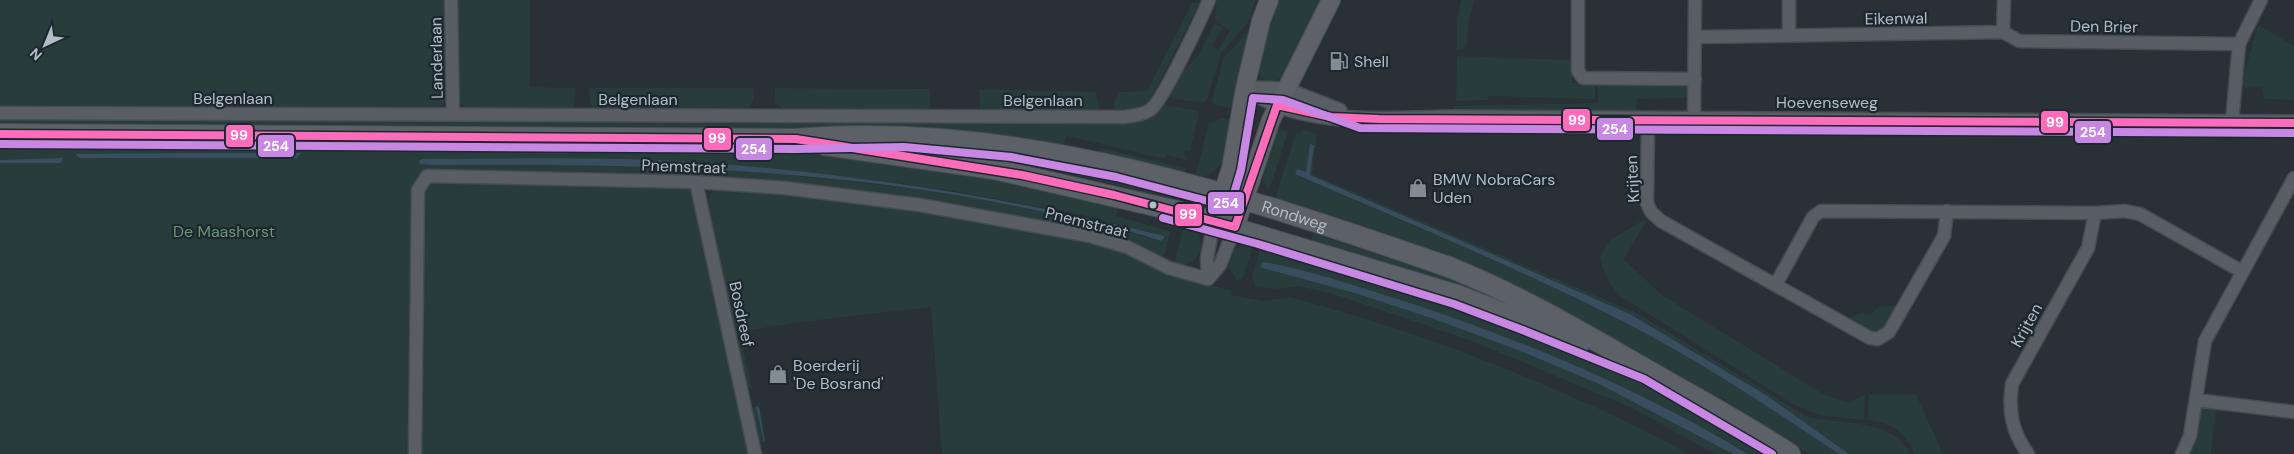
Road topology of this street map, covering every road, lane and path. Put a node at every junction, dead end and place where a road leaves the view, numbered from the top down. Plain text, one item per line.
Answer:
1 (451, 0) edge
2 (1209, 0) edge
3 (1269, 0) edge
4 (1331, 0) edge
5 (1578, 0) edge
6 (1695, 0) edge
7 (1789, 0) edge
8 (2004, 0) edge
9 (2261, 0) edge
10 (2003, 32) junction
11 (1789, 36) junction
12 (1696, 37) junction
13 (2239, 44) junction
14 (1696, 79) junction
15 (1245, 88) junction
16 (1281, 97) junction
17 (0, 114) edge
18 (453, 115) junction
19 (1648, 119) junction
20 (1694, 119) junction
21 (2232, 122) junction
22 (2294, 123) edge
23 (0, 134) edge
24 (796, 139) junction
25 (2294, 178) edge
26 (696, 182) junction
27 (1223, 195) junction
28 (1244, 201) junction
29 (1947, 212) junction
30 (2095, 213) junction
31 (1214, 221) junction
32 (1235, 227) junction
33 (2243, 272) junction
34 (1208, 279) junction
35 (1776, 284) junction
36 (1648, 370) junction
37 (2196, 400) junction
38 (2294, 412) edge
39 (415, 454) edge
40 (755, 454) edge
41 (1790, 454) edge
42 (2028, 454) edge
43 (2182, 454) edge

1 - 18 street, Landerlaan
2 - 18 street, Belgenlaan
3 - 15 main road
4 - 16 main road
5 - 14 street
6 - 12 street
7 - 11 street
8 - 10 street
9 - 13 street
10 - 11 street, Eikenwal
10 - 13 street, Den Brier
11 - 12 street, Eikenwal
12 - 14 street
13 - 21 street
14 - 20 street
15 - 16 street, Hoevenseweg
15 - 27 main road
16 - 19 street, Hoevenseweg
16 - 28 main road
17 - 18 street, Belgenlaan
19 - 20 street, Hoevenseweg
19 - 35 street, Krijten
20 - 21 street, Hoevenseweg
21 - 22 street, Hoevenseweg
23 - 24 main road, Rondweg
24 - 27 main road, Rondweg
24 - 31 main road, Rondweg
25 - 33 street
26 - 34 street, Pnemstraat
26 - 39 street, Pnemstraat
26 - 40 street, Bosdreef
27 - 28 main road, Rondweg
27 - 31 main road
28 - 32 main road
28 - 36 main road, Rondweg
29 - 30 street
29 - 35 street
29 - 35 street, Krijten
30 - 33 street
30 - 42 street, Krijten
31 - 32 main road, Rondweg
31 - 34 street
32 - 34 street
32 - 36 main road, Rondweg
33 - 37 street
36 - 41 main road, Rondweg
37 - 38 street
37 - 43 street

